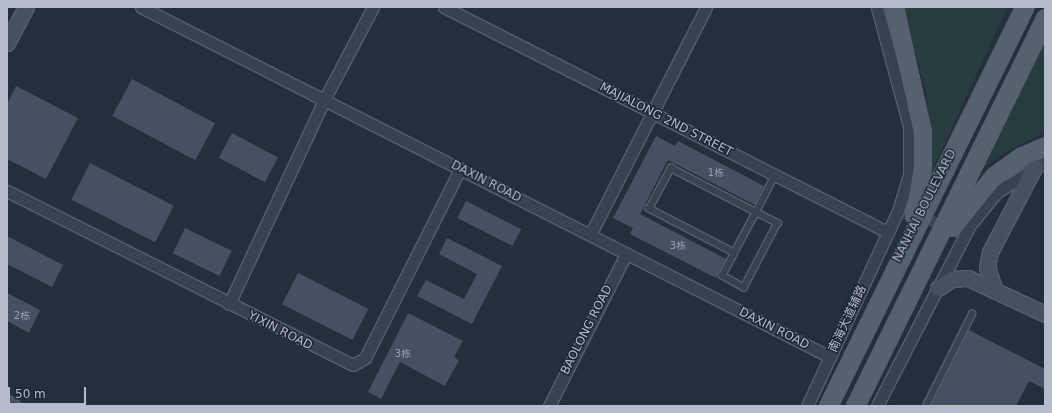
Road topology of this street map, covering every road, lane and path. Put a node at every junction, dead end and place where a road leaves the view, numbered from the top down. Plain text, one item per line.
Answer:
1 (15, 7) edge
2 (26, 7) edge
3 (141, 7) edge
4 (373, 7) edge
5 (444, 7) edge
6 (706, 7) edge
7 (877, 7) edge
8 (894, 7) edge
9 (1024, 7) edge
10 (1045, 18) edge
11 (7, 22) edge
12 (7, 43) edge
13 (324, 100) junction
14 (652, 112) junction
15 (1045, 146) edge
16 (1040, 164) edge
17 (460, 169) junction
18 (775, 175) junction
19 (7, 191) edge
20 (756, 212) junction
21 (888, 232) junction
22 (590, 235) junction
23 (734, 253) junction
24 (626, 254) junction
25 (892, 272) junction
26 (916, 284) junction
27 (938, 288) junction
28 (994, 288) junction
29 (229, 304) junction
30 (972, 314) dead end
31 (1045, 314) edge
32 (830, 357) junction
33 (7, 403) edge
34 (12, 406) edge
35 (549, 406) edge
36 (806, 406) edge
37 (828, 406) edge
38 (855, 406) edge
39 (877, 406) edge
40 (926, 406) edge

1 - 11 street
2 - 12 street
3 - 13 street, DAXIN ROAD
4 - 13 street
5 - 14 street, MAJIALONG 2ND STREET
6 - 14 street
7 - 21 street, 南海大道辅路
8 - 25 main road
9 - 25 main road, NANHAI BOULEVARD
10 - 26 main road, NANHAI BOULEVARD
13 - 17 street, DAXIN ROAD
13 - 29 street
14 - 18 street, MAJIALONG 2ND STREET
14 - 22 street
15 - 26 main road
16 - 27 street
16 - 28 street
17 - 22 street, DAXIN ROAD
17 - 29 street, YIXIN ROAD
18 - 20 lane
18 - 21 street, MAJIALONG 2ND STREET
19 - 29 street, YIXIN ROAD
20 - 23 lane
20 - 23 lane
20 - 23 lane
21 - 32 street, 南海大道辅路
22 - 24 street, DAXIN ROAD
24 - 32 street, DAXIN ROAD
24 - 35 street, BAOLONG ROAD
25 - 37 main road, NANHAI BOULEVARD
26 - 38 main road, NANHAI BOULEVARD
27 - 28 street
27 - 39 street
28 - 31 street
30 - 40 lane
32 - 36 street, 南海大道辅路
33 - 34 street

